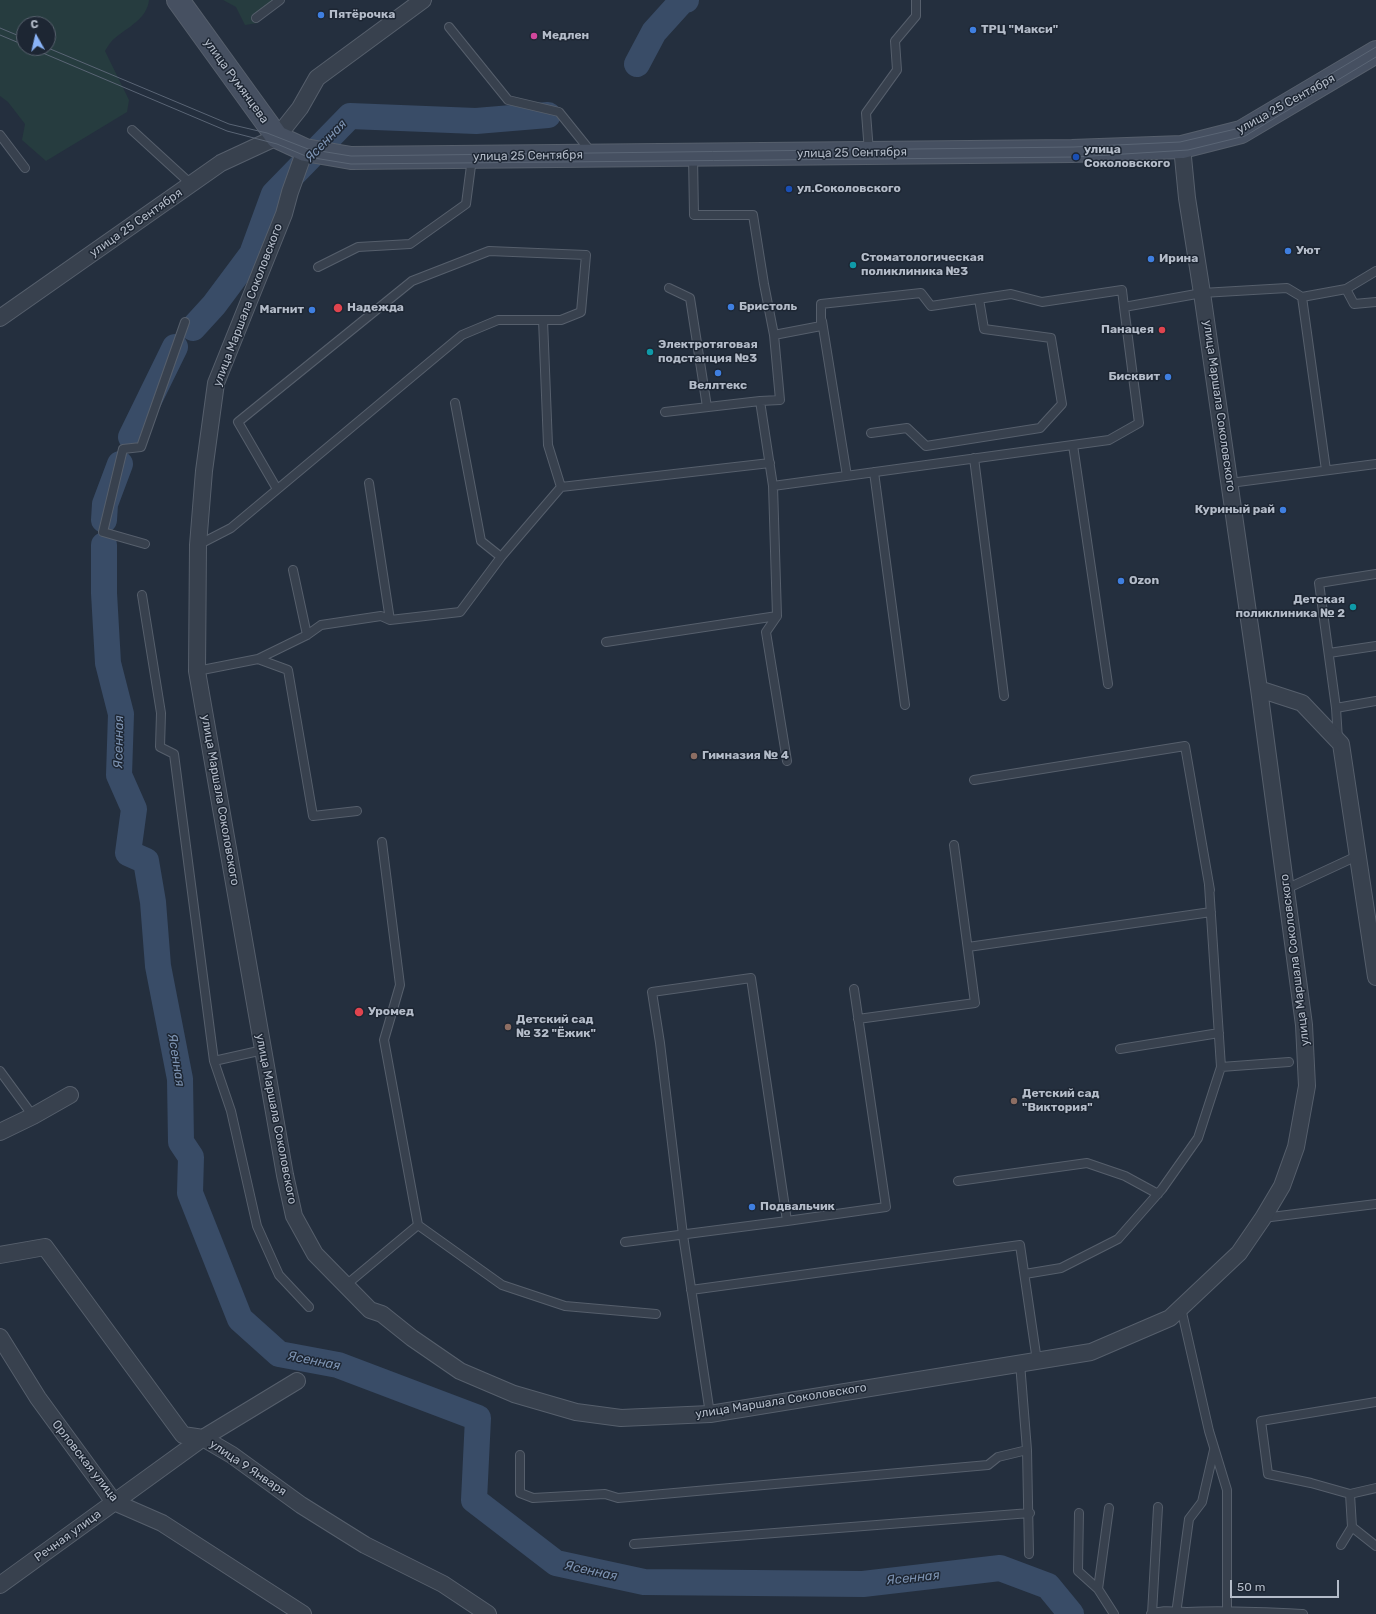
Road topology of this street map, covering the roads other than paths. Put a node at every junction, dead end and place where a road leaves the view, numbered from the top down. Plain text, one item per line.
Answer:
1 (178, 0) edge
2 (280, 0) edge
3 (423, 0) edge
4 (916, 0) edge
5 (256, 18) dead end
6 (450, 27) dead end
7 (1376, 52) edge
8 (132, 130) dead end
9 (0, 135) edge
10 (276, 137) junction
11 (1182, 147) junction
12 (305, 152) junction
13 (869, 153) junction
14 (693, 154) junction
15 (593, 155) junction
16 (472, 157) junction
17 (25, 168) dead end
18 (191, 184) junction
19 (318, 267) dead end
20 (1376, 271) edge
21 (669, 288) dead end
22 (1346, 289) junction
23 (1202, 293) junction
24 (1302, 297) junction
25 (979, 299) junction
26 (1376, 302) edge
27 (1124, 307) junction
28 (820, 310) junction
29 (0, 318) edge
30 (543, 320) junction
31 (185, 322) dead end
32 (774, 335) junction
33 (760, 401) junction
34 (455, 403) dead end
35 (707, 407) junction
36 (665, 412) dead end
37 (870, 433) dead end
38 (1073, 445) junction
39 (974, 458) junction
40 (770, 463) junction
41 (1376, 464) edge
42 (1326, 470) junction
43 (874, 472) junction
44 (847, 476) junction
45 (369, 483) dead end
46 (1230, 483) junction
47 (561, 486) junction
48 (773, 486) junction
49 (277, 489) junction
50 (145, 544) dead end
51 (198, 545) junction
52 (501, 557) junction
53 (293, 570) dead end
54 (1376, 574) edge
55 (142, 595) dead end
56 (777, 616) junction
57 (390, 620) junction
58 (307, 635) junction
59 (606, 642) dead end
60 (1376, 646) edge
61 (1329, 652) junction
62 (258, 659) junction
63 (197, 671) junction
64 (1108, 684) dead end
65 (1259, 689) junction
66 (1004, 696) dead end
67 (1376, 701) edge
68 (905, 705) dead end
69 (1336, 708) junction
70 (1338, 741) junction
71 (787, 761) dead end
72 (974, 780) dead end
73 (358, 811) dead end
74 (382, 842) dead end
75 (954, 845) dead end
76 (1357, 856) junction
77 (1286, 890) junction
78 (1211, 912) junction
79 (1373, 932) edge
80 (968, 948) junction
81 (1376, 977) edge
82 (854, 989) dead end
83 (858, 1020) junction
84 (1219, 1033) junction
85 (1120, 1049) dead end
86 (263, 1050) junction
87 (214, 1061) junction
88 (1289, 1062) dead end
89 (1221, 1067) junction
90 (0, 1071) edge
91 (70, 1095) dead end
92 (33, 1116) junction
93 (0, 1132) edge
94 (958, 1181) dead end
95 (1158, 1194) junction
96 (1376, 1204) edge
97 (1263, 1218) junction
98 (787, 1221) junction
99 (418, 1225) junction
100 (682, 1235) junction
101 (625, 1242) dead end
102 (0, 1255) edge
103 (1025, 1274) junction
104 (346, 1285) junction
105 (691, 1290) junction
106 (309, 1307) dead end
107 (1181, 1308) junction
108 (656, 1314) dead end
109 (0, 1337) edge
110 (1037, 1361) junction
111 (1020, 1363) junction
112 (297, 1381) dead end
113 (1376, 1402) edge
114 (710, 1414) junction
115 (203, 1438) junction
116 (1214, 1449) junction
117 (1027, 1450) junction
118 (520, 1455) dead end
119 (1376, 1488) edge
120 (1350, 1494) junction
121 (114, 1502) junction
122 (1158, 1507) dead end
123 (1109, 1508) dead end
124 (1030, 1513) junction
125 (1079, 1513) dead end
126 (1352, 1527) junction
127 (634, 1544) dead end
128 (1341, 1544) dead end
129 (1376, 1546) edge
130 (1029, 1554) dead end
131 (0, 1585) edge
132 (1098, 1589) junction
133 (1227, 1611) junction
134 (1214, 1612) edge
135 (1176, 1613) edge
136 (1260, 1613) edge
137 (303, 1614) edge
138 (488, 1614) edge
139 (1114, 1614) edge
140 (1152, 1614) edge
141 (1303, 1614) edge

1 - 10 main road, улица Румянцева
2 - 5 lane
3 - 10 street
4 - 13 lane
6 - 15 lane
7 - 11 main road, улица 25 Сентября
8 - 18 lane
9 - 17 lane
10 - 12 main road
10 - 18 street, улица 25 Сентября
11 - 13 main road, улица 25 Сентября
11 - 23 street, улица Маршала Соколовского
12 - 16 main road, улица 25 Сентября
12 - 51 street, улица Маршала Соколовского
13 - 14 main road, улица 25 Сентября
14 - 15 main road, улица 25 Сентября
14 - 32 lane
15 - 16 main road, улица 25 Сентября
16 - 19 lane
18 - 29 street, улица 25 Сентября
20 - 22 lane
21 - 35 lane
22 - 24 lane
22 - 26 lane
23 - 24 lane
23 - 27 lane
23 - 46 street, улица Маршала Соколовского
24 - 42 lane
25 - 27 lane
25 - 28 lane
25 - 37 lane
27 - 38 lane
28 - 32 lane
28 - 44 lane
30 - 47 lane
30 - 49 lane
30 - 49 lane
31 - 50 lane
32 - 33 lane
33 - 35 lane
33 - 40 lane
34 - 52 lane
35 - 36 lane
38 - 39 lane
38 - 64 lane
39 - 43 lane
39 - 66 lane
40 - 47 lane
40 - 48 lane
41 - 42 lane
42 - 46 lane
43 - 44 lane
43 - 68 lane
44 - 48 lane
45 - 57 lane
46 - 65 street, улица Маршала Соколовского
47 - 52 lane
48 - 56 lane
49 - 51 lane
51 - 63 street, улица Маршала Соколовского
52 - 57 lane
53 - 58 lane
54 - 61 lane
55 - 87 lane
56 - 59 lane
56 - 71 lane
57 - 58 lane
58 - 62 lane
60 - 61 lane
61 - 69 lane
62 - 63 lane
62 - 73 lane
63 - 86 street, улица Маршала Соколовского
65 - 70 street
65 - 77 street, улица Маршала Соколовского
67 - 69 lane
69 - 70 lane
70 - 76 street
72 - 78 lane
74 - 99 lane
75 - 80 lane
76 - 77 lane
76 - 79 street
77 - 97 street, улица Маршала Соколовского
78 - 80 lane
78 - 84 lane
79 - 81 street
80 - 83 lane
82 - 83 lane
83 - 98 lane
84 - 85 lane
84 - 89 lane
86 - 87 lane
86 - 104 street, улица Маршала Соколовского
87 - 106 lane
88 - 89 lane
89 - 95 lane
90 - 92 lane
91 - 92 street
92 - 93 street
94 - 95 lane
95 - 103 lane
96 - 97 lane
97 - 107 street, улица Маршала Соколовского
98 - 100 lane
98 - 100 lane
99 - 104 lane
99 - 108 lane
100 - 101 lane
100 - 105 lane
102 - 115 street, улица 9 Января
103 - 105 lane
103 - 110 lane
104 - 114 street, улица Маршала Соколовского
105 - 114 lane
107 - 110 street, улица Маршала Соколовского
107 - 116 lane
109 - 121 street, Орловская улица
110 - 111 street, улица Маршала Соколовского
111 - 114 street, улица Маршала Соколовского
111 - 117 lane
112 - 115 street, Речная улица
113 - 120 lane
115 - 121 street, Речная улица
115 - 138 street, улица 9 Января
116 - 133 lane
116 - 135 lane
117 - 118 lane
117 - 124 lane
119 - 120 lane
120 - 126 lane
121 - 131 street, Речная улица
121 - 137 street, Орловская улица
122 - 140 lane
123 - 132 lane
124 - 127 lane
124 - 130 lane
125 - 132 lane
126 - 128 lane
126 - 129 lane
132 - 139 lane
133 - 134 lane
133 - 136 lane
134 - 135 lane
135 - 140 lane
136 - 141 lane

